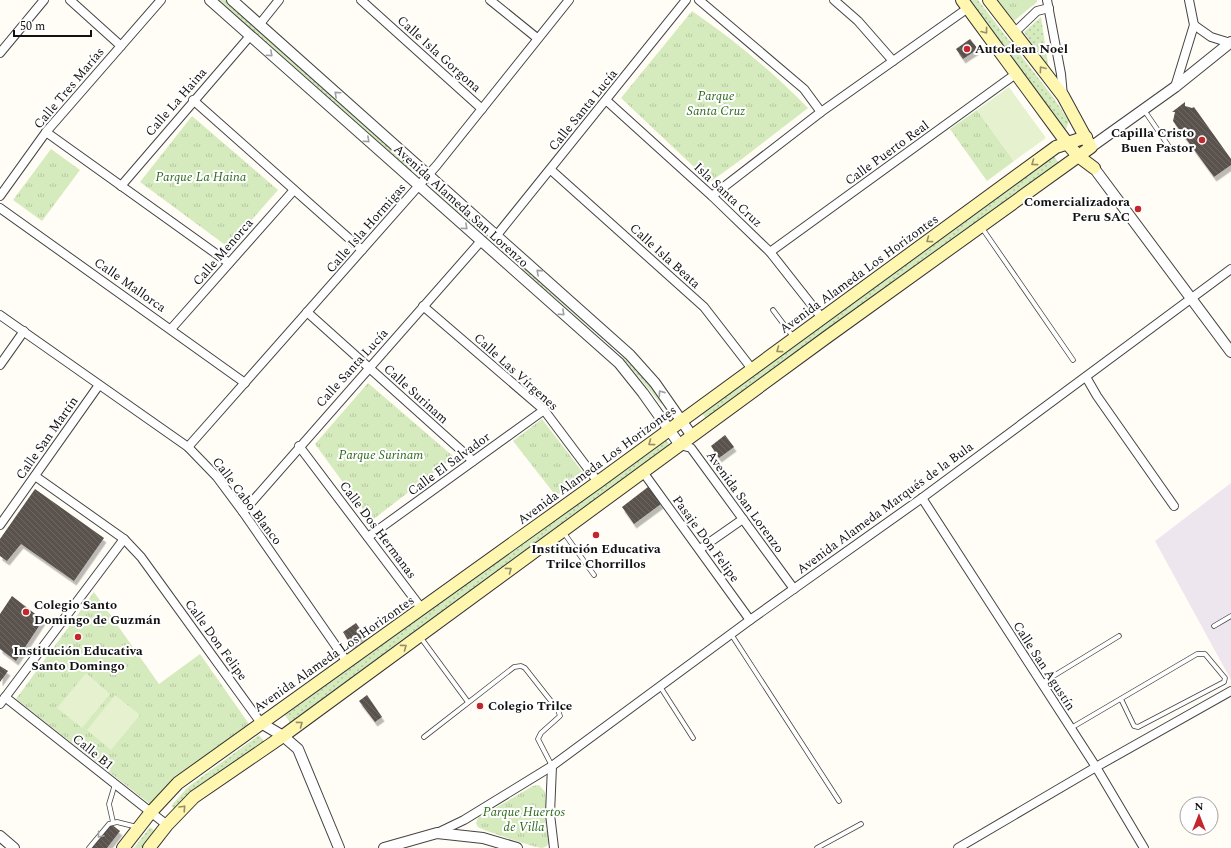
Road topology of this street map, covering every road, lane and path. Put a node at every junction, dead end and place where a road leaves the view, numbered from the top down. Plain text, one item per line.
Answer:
1 (44, 0) edge
2 (70, 0) edge
3 (161, 0) edge
4 (210, 0) edge
5 (232, 0) edge
6 (279, 0) edge
7 (361, 0) edge
8 (490, 0) edge
9 (569, 0) edge
10 (686, 0) edge
11 (699, 0) edge
12 (834, 0) edge
13 (989, 0) edge
14 (1189, 0) edge
15 (965, 4) edge
16 (1048, 4) edge
17 (259, 25) junction
18 (1194, 25) junction
19 (1015, 32) junction
20 (250, 36) junction
21 (537, 38) junction
22 (1231, 43) edge
23 (121, 46) junction
24 (0, 53) edge
25 (893, 61) junction
26 (1017, 73) junction
27 (1175, 87) junction
28 (1063, 96) junction
29 (193, 100) junction
30 (607, 101) junction
31 (482, 109) junction
32 (1144, 109) junction
33 (821, 112) junction
34 (46, 132) junction
35 (1089, 142) junction
36 (1067, 143) junction
37 (1170, 148) dead end
38 (1078, 156) junction
39 (1094, 168) junction
40 (551, 170) junction
41 (428, 175) junction
42 (121, 186) junction
43 (419, 186) junction
44 (294, 190) junction
45 (0, 196) edge
46 (712, 196) junction
47 (0, 208) edge
48 (980, 226) junction
49 (497, 235) junction
50 (481, 241) junction
51 (362, 250) junction
52 (770, 252) junction
53 (229, 263) junction
54 (1231, 270) edge
55 (1192, 299) junction
56 (423, 306) junction
57 (773, 310) dead end
58 (307, 312) junction
59 (0, 315) edge
60 (822, 318) junction
61 (171, 329) junction
62 (24, 331) junction
63 (794, 338) junction
64 (1231, 352) edge
65 (1072, 360) dead end
66 (0, 365) edge
67 (369, 368) junction
68 (752, 369) junction
69 (1086, 377) junction
70 (245, 383) junction
71 (99, 385) junction
72 (544, 410) junction
73 (682, 421) junction
74 (670, 430) junction
75 (688, 443) junction
76 (299, 446) junction
77 (188, 447) junction
78 (473, 461) junction
79 (643, 472) junction
80 (35, 476) junction
81 (598, 482) junction
82 (922, 498) junction
83 (1174, 506) dead end
84 (243, 512) junction
85 (743, 519) junction
86 (0, 525) edge
87 (562, 531) junction
88 (368, 536) junction
89 (124, 539) junction
90 (700, 549) junction
91 (594, 575) dead end
92 (794, 589) junction
93 (422, 609) junction
94 (1231, 616) edge
95 (750, 620) junction
96 (1214, 626) dead end
97 (731, 634) junction
98 (419, 636) junction
99 (1119, 636) dead end
100 (347, 662) junction
101 (1042, 684) junction
102 (661, 688) junction
103 (1231, 691) edge
104 (1121, 699) junction
105 (3, 700) edge
106 (468, 702) junction
107 (261, 723) junction
108 (1070, 728) junction
109 (283, 736) junction
110 (424, 737) dead end
111 (693, 738) dead end
112 (552, 766) junction
113 (1096, 767) junction
114 (115, 784) junction
115 (839, 801) dead end
116 (151, 812) junction
117 (113, 822) junction
118 (861, 824) dead end
119 (167, 825) junction
120 (139, 828) junction
121 (437, 833) junction
122 (0, 836) edge
123 (14, 848) edge
124 (89, 848) edge
125 (123, 848) edge
126 (149, 848) edge
127 (339, 848) edge
128 (384, 848) edge
129 (517, 848) edge
130 (554, 848) edge
131 (817, 848) edge
132 (958, 848) edge
133 (1144, 848) edge

1 - 24 street
2 - 23 street
3 - 23 street, Calle Tres Marías
4 - 20 street, Avenida Alameda San Lorenzo
5 - 17 street, Avenida Alameda San Lorenzo
6 - 17 street
7 - 31 street, Calle Isla Gorgona
8 - 21 street
9 - 21 street, Calle Isla Hormigas
10 - 30 street, Calle Santa Lucía
11 - 33 street
12 - 25 street
13 - 19 main road
14 - 18 street
15 - 25 street
15 -> 26 main road
16 - 19 street
16 - 28 street
41 -> 17 street, Avenida Alameda San Lorenzo
18 - 22 street
18 - 27 street
28 -> 19 main road
20 - 29 street, Calle La Haina
20 -> 43 street, Avenida Alameda San Lorenzo
21 - 31 street, Calle Isla Hormigas
22 - 27 street, Avenida Alameda Los Horizontes
23 - 34 street, Calle Tres Marías
25 - 33 street
26 - 36 main road
26 - 52 street, Calle Puerto Real
27 - 32 street, Avenida Alameda Los Horizontes
28 - 35 main road
29 - 42 street, Calle La Haina
29 - 44 street
30 - 40 street, Calle Santa Lucía
30 - 46 street, Isla Santa Cruz
31 - 41 street, Calle Isla Hormigas
32 - 35 street, Avenida Alameda Los Horizontes
32 - 37 lane
33 - 46 street
34 - 42 street
34 - 45 street, Calle Tres Marías
35 - 36 main road, Avenida Alameda Los Horizontes
35 - 38 main road
35 - 39 main road
36 - 38 main road
36 -> 60 main road, Avenida Alameda Los Horizontes
38 - 39 main road
38 - 48 main road
39 - 55 street
40 - 49 street, Calle Santa Lucía
40 - 68 street, Calle Isla Beata
41 - 43 street, Calle Isla Hormigas
41 - 49 street, Avenida Alameda San Lorenzo
42 - 53 street
43 -> 50 street, Avenida Alameda San Lorenzo
43 - 51 street, Calle Isla Hormigas
44 - 51 street
44 - 53 street, Calle Menorca
46 - 52 street, Isla Santa Cruz
47 - 61 street, Calle Mallorca
48 - 65 lane
48 - 75 main road
73 -> 49 street, Avenida Alameda San Lorenzo
50 - 56 street, Calle Santa Lucía
50 -> 74 street, Avenida Alameda San Lorenzo
51 - 58 street, Calle Isla Hormigas
52 - 60 street, Isla Santa Cruz
53 - 61 street, Calle Menorca
54 - 55 street, Avenida Alameda Marqués de la Bula
55 - 64 street
55 - 69 street, Avenida Alameda Marqués de la Bula
56 - 67 street, Calle Santa Lucía
56 - 72 street, Calle Las Vírgenes
57 - 63 lane
58 - 67 street, Calle Surinam
58 - 70 street, Calle Isla Hormigas
59 - 62 street, Calle Cabo Blanco
60 - 63 main road, Avenida Alameda Los Horizontes
61 - 70 street, Calle Mallorca
62 - 66 street
62 - 71 street, Calle Cabo Blanco
63 -> 68 main road, Avenida Alameda Los Horizontes
67 - 76 street, Calle Santa Lucía
67 - 78 street, Calle Surinam
68 - 73 main road, Avenida Alameda Los Horizontes
69 - 82 street, Avenida Alameda Marqués de la Bula
69 - 83 street
70 - 77 street, Calle Isla Hormigas
71 - 77 street, Calle Cabo Blanco
71 - 80 street, Calle San Martín
72 - 78 street, Calle El Salvador
72 - 81 street, Calle Las Vírgenes
73 - 74 main road, Avenida Alameda Los Horizontes
73 - 75 street, Avenida Alameda San Lorenzo
74 - 75 street, Avenida Alameda San Lorenzo
74 -> 81 main road, Avenida Alameda Los Horizontes
75 - 79 main road
75 - 85 street, Avenida San Lorenzo
76 - 84 street, Calle Santa Lucía
76 - 88 street, Calle Dos Hermanas
77 - 84 street, Calle Cabo Blanco
78 - 88 street, Calle El Salvador
79 - 87 main road
79 - 90 street, Pasaje Don Felipe
80 - 86 street, Calle San Martín
80 - 89 street, Calle Don Felipe
81 - 93 main road, Avenida Alameda Los Horizontes
82 - 92 street, Avenida Alameda Marqués de la Bula
82 - 101 street, Calle San Agustín
84 - 100 street, Calle Cabo Blanco
85 - 90 street
85 - 92 street, Avenida San Lorenzo
87 - 91 lane
98 -> 87 main road
88 - 93 street, Calle Dos Hermanas
89 - 105 street
89 - 107 street, Calle Don Felipe
90 - 95 street, Pasaje Don Felipe
92 - 95 street, Avenida Alameda Marqués de la Bula
93 - 100 main road, Avenida Alameda Los Horizontes
94 - 96 lane
95 - 97 street, Avenida Alameda Marqués de la Bula
97 - 102 street, Avenida Alameda Marqués de la Bula
97 - 115 lane
98 - 106 lane
109 -> 98 main road
99 - 101 lane
100 - 107 main road, Avenida Alameda Los Horizontes
101 - 108 street, Calle San Agustín
102 - 111 lane
102 - 112 street, Avenida Alameda Marqués de la Bula
103 - 113 street
104 - 104 lane
104 - 108 lane
105 - 114 street, Calle B1
106 - 110 lane
106 - 112 lane
107 - 109 street, Calle Don Felipe
107 - 116 main road, Avenida Alameda Los Horizontes
108 - 113 street, Calle San Agustín
119 -> 109 main road
109 - 127 street, Calle Don Felipe
112 - 121 street, Avenida Alameda Marqués de la Bula
112 - 130 street
113 - 132 street
113 - 133 street, Calle San Agustín
114 - 116 street, Calle B1
114 - 117 lane
116 - 119 street, Calle B1
116 - 120 main road, Avenida Alameda Los Horizontes
117 - 120 lane
117 -> 124 lane
118 - 131 lane
119 - 126 main road
120 - 125 main road, Avenida Alameda Los Horizontes
121 - 128 street, Avenida Alameda Marqués de la Bula
121 - 129 street
122 - 123 street

